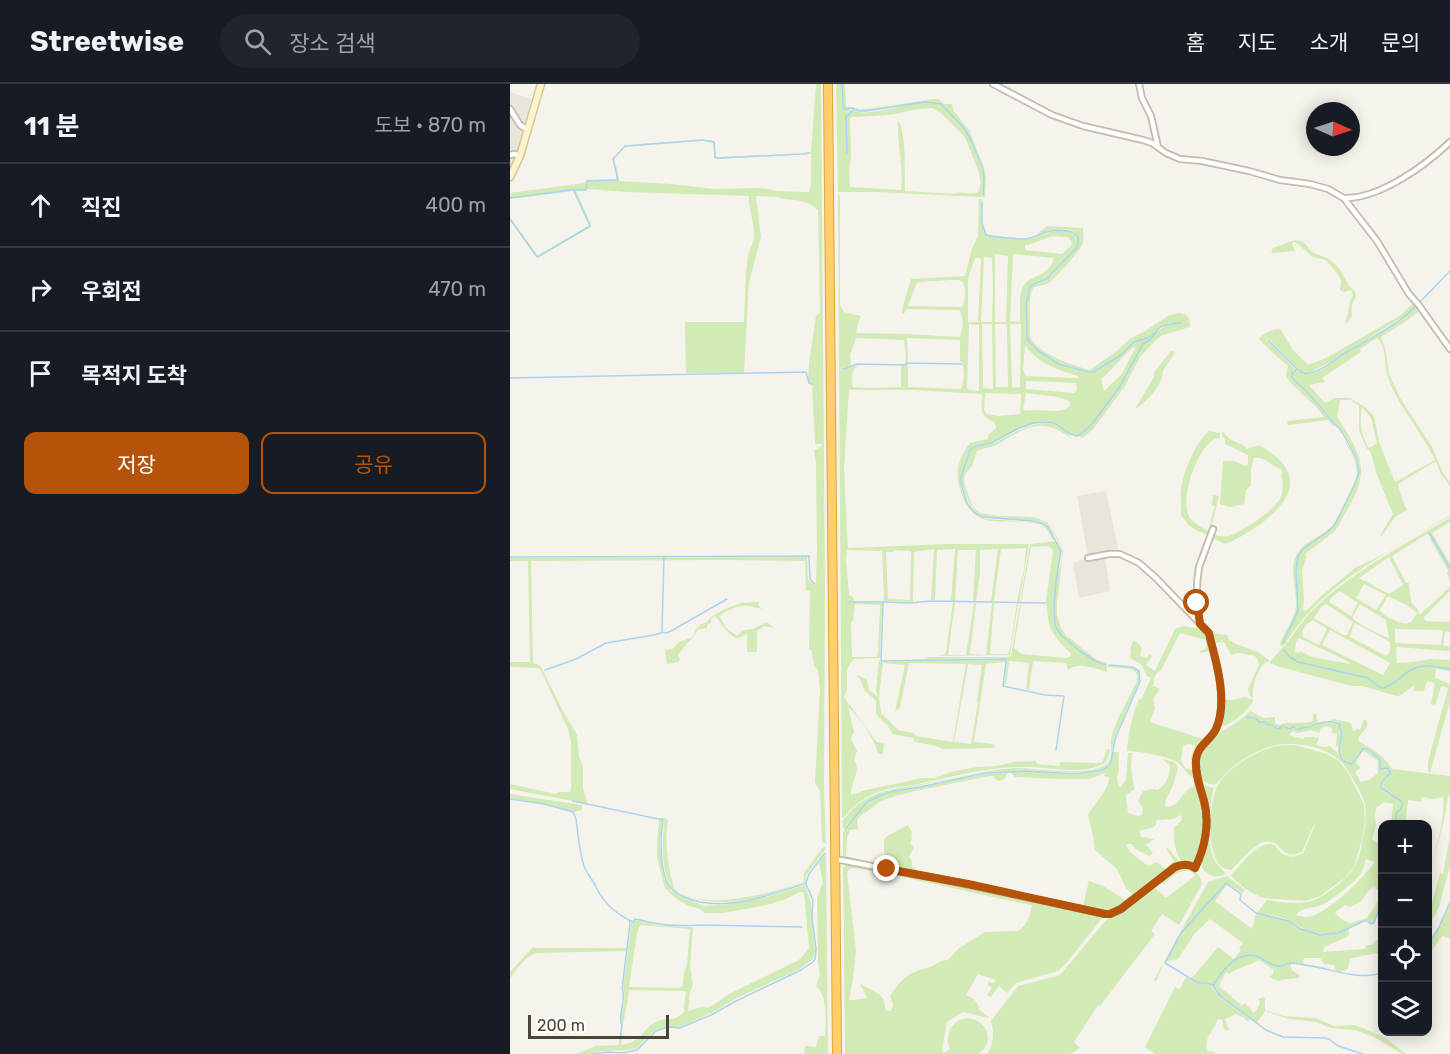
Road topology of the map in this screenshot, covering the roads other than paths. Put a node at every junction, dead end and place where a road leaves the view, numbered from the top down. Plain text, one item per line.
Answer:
1 (541, 84) edge
2 (828, 84) edge
3 (993, 84) edge
4 (1139, 84) edge
5 (510, 109) edge
6 (528, 130) junction
7 (1450, 142) edge
8 (1159, 148) junction
9 (510, 155) edge
10 (520, 156) junction
11 (510, 177) edge
12 (1343, 198) junction
13 (1450, 349) edge
14 (1213, 530) dead end
15 (1088, 558) dead end
16 (1200, 624) junction
17 (835, 859) junction
18 (837, 1054) edge

1 - 6 street
2 - 17 highway
3 - 8 street
4 - 8 street
5 - 6 street
6 - 10 street
7 - 12 street
8 - 12 street
9 - 10 street
10 - 11 street
12 - 13 street
14 - 16 street
15 - 16 street
16 - 17 street
17 - 18 highway

